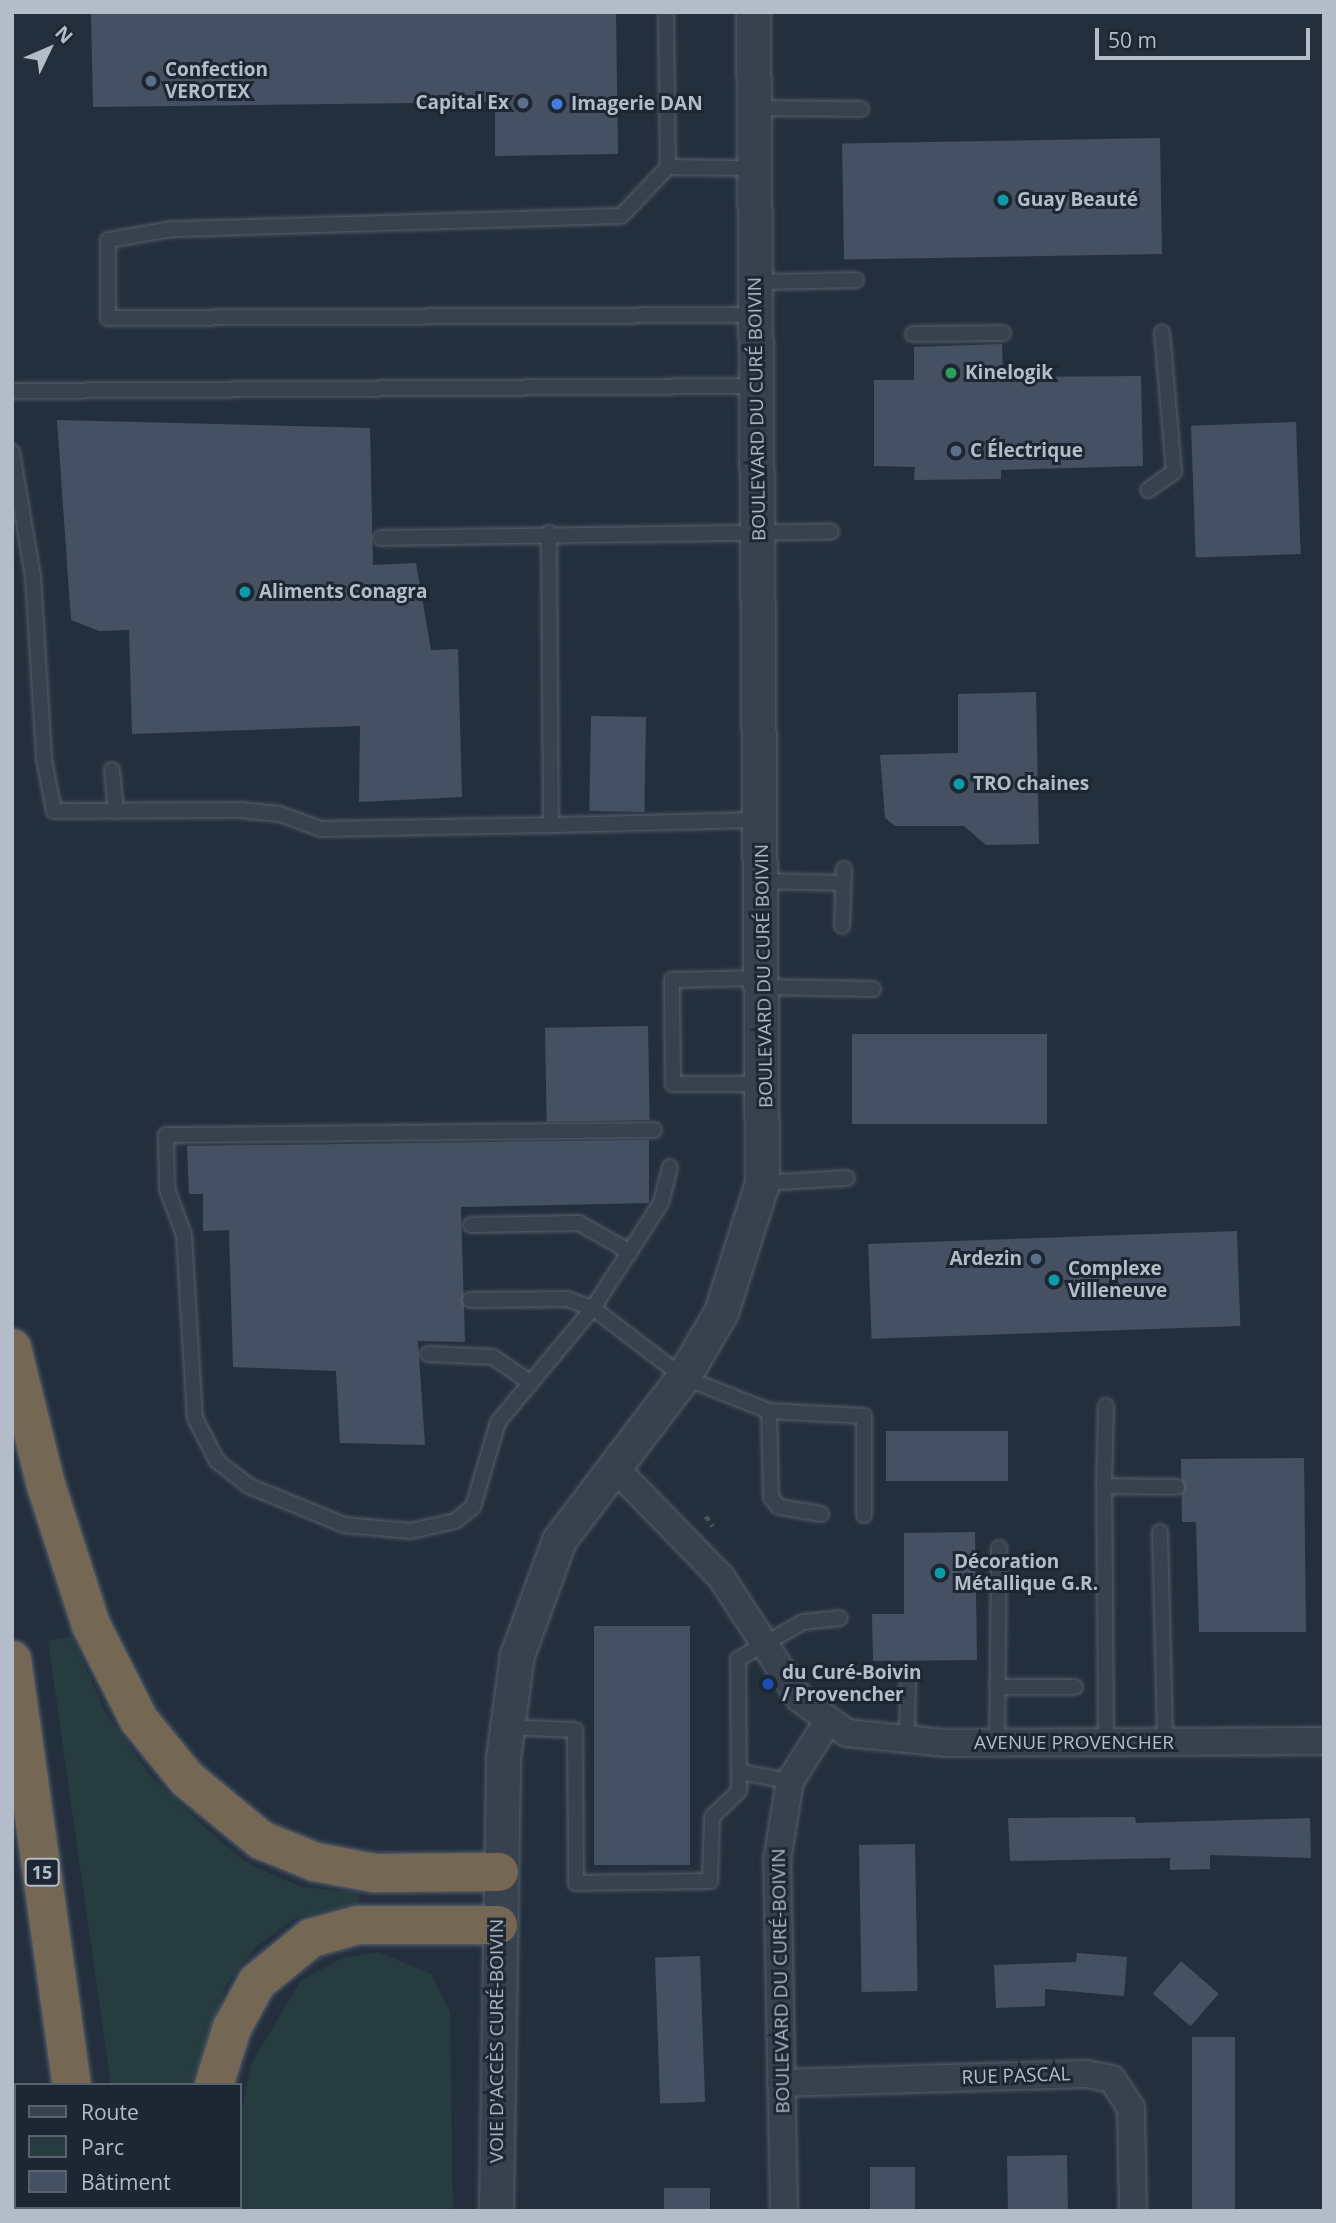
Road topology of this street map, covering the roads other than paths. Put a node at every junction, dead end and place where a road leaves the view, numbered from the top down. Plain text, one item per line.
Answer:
1 (666, 12) edge
2 (753, 12) edge
3 (752, 108) junction
4 (861, 109) dead end
5 (668, 167) junction
6 (754, 168) junction
7 (856, 280) dead end
8 (755, 282) junction
9 (756, 315) junction
10 (1003, 333) dead end
11 (1162, 333) dead end
12 (913, 334) dead end
13 (756, 386) junction
14 (12, 391) edge
15 (12, 452) edge
16 (1148, 490) dead end
17 (831, 532) dead end
18 (549, 533) junction
19 (760, 536) junction
20 (381, 538) dead end
21 (112, 770) dead end
22 (116, 811) junction
23 (762, 820) junction
24 (551, 825) junction
25 (762, 881) junction
26 (842, 926) dead end
27 (764, 982) junction
28 (873, 989) dead end
29 (766, 1084) junction
30 (654, 1130) dead end
31 (670, 1167) dead end
32 (847, 1178) dead end
33 (762, 1183) junction
34 (471, 1225) dead end
35 (630, 1252) junction
36 (470, 1300) dead end
37 (593, 1308) junction
38 (12, 1348) edge
39 (428, 1354) dead end
40 (683, 1377) junction
41 (531, 1383) junction
42 (1106, 1406) dead end
43 (769, 1411) junction
44 (613, 1466) junction
45 (1104, 1486) junction
46 (1177, 1487) dead end
47 (821, 1514) dead end
48 (864, 1515) dead end
49 (1160, 1532) dead end
50 (999, 1548) dead end
51 (840, 1618) dead end
52 (766, 1641) junction
53 (12, 1660) edge
54 (908, 1677) dead end
55 (997, 1687) junction
56 (1075, 1687) dead end
57 (827, 1723) junction
58 (505, 1727) junction
59 (1324, 1741) edge
60 (907, 1742) junction
61 (1106, 1742) junction
62 (1165, 1742) junction
63 (997, 1743) junction
64 (740, 1772) junction
65 (790, 1781) junction
66 (499, 1872) junction
67 (498, 1925) junction
68 (72, 2083) edge
69 (215, 2083) edge
70 (781, 2083) junction
71 (496, 2211) edge
72 (784, 2211) edge
73 (1133, 2211) edge

1 - 5 lane
2 - 3 street, BOULEVARD DU CURÉ BOIVIN
3 - 4 lane
3 - 6 street, BOULEVARD DU CURÉ BOIVIN
5 - 6 lane
5 - 9 lane
6 - 8 street, BOULEVARD DU CURÉ BOIVIN
7 - 8 lane
8 - 9 street, BOULEVARD DU CURÉ BOIVIN
9 - 13 street, BOULEVARD DU CURÉ BOIVIN
10 - 12 lane
11 - 16 lane
13 - 14 lane
13 - 19 street, BOULEVARD DU CURÉ BOIVIN
15 - 22 lane
17 - 19 lane
18 - 19 lane
18 - 20 lane
18 - 24 lane
19 - 23 street, BOULEVARD DU CURÉ BOIVIN
21 - 22 lane
22 - 24 lane
23 - 24 lane
23 - 25 street, BOULEVARD DU CURÉ BOIVIN
25 - 26 lane
25 - 27 street, BOULEVARD DU CURÉ BOIVIN
27 - 28 lane
27 - 29 street, BOULEVARD DU CURÉ BOIVIN
27 - 29 lane
29 - 33 street, BOULEVARD DU CURÉ BOIVIN
30 - 41 lane
31 - 35 lane
32 - 33 lane
33 - 40 street, BOULEVARD DU CURÉ BOIVIN
34 - 35 lane
35 - 37 lane
36 - 37 lane
37 - 40 lane
37 - 41 lane
38 - 66 highway
39 - 41 lane
40 - 43 lane
40 - 44 street, BOULEVARD DU CURÉ BOIVIN
42 - 45 lane
43 - 47 lane
43 - 48 lane
44 - 52 street
44 - 58 street, BOULEVARD DU CURÉ BOIVIN
45 - 46 lane
45 - 61 lane
49 - 62 lane
50 - 55 lane
51 - 52 lane
52 - 57 street
52 - 64 lane
53 - 68 highway, 15
54 - 60 lane
55 - 56 lane
55 - 63 lane
57 - 60 street, AVENUE PROVENCHER
57 - 65 street, BOULEVARD DU CURÉ-BOIVIN
58 - 64 lane
58 - 66 street, BOULEVARD DU CURÉ BOIVIN
59 - 62 street, AVENUE PROVENCHER
60 - 63 street, AVENUE PROVENCHER
61 - 62 street, AVENUE PROVENCHER
61 - 63 street, AVENUE PROVENCHER
64 - 65 lane
65 - 70 street, BOULEVARD DU CURÉ-BOIVIN
66 - 67 street, VOIE D'ACCÈS CURÉ-BOIVIN
67 - 69 highway
67 - 71 street, VOIE D'ACCÈS CURÉ-BOIVIN
70 - 72 street, BOULEVARD DU CURÉ-BOIVIN
70 - 73 street, RUE PASCAL

